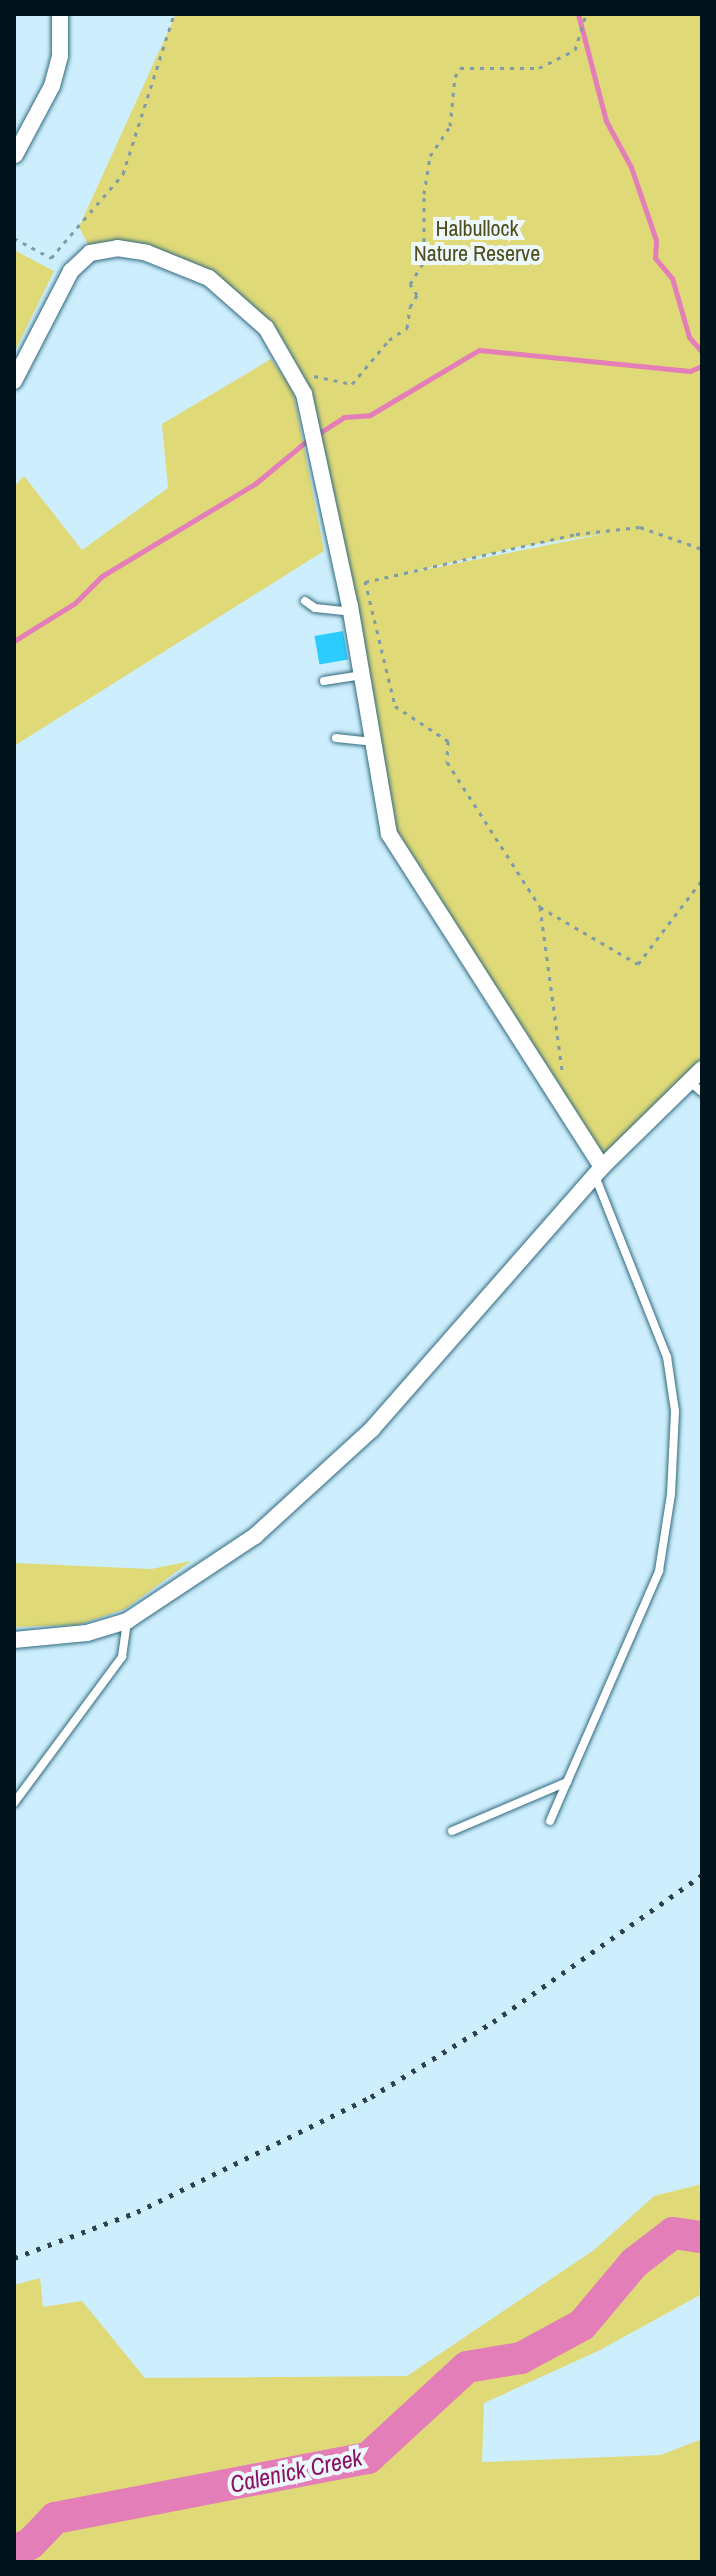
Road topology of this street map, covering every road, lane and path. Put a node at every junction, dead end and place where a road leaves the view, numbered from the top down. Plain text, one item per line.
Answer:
1 (60, 14) edge
2 (174, 14) edge
3 (585, 16) edge
4 (20, 134) edge
5 (15, 155) edge
6 (14, 238) edge
7 (309, 376) dead end
8 (14, 381) edge
9 (702, 549) edge
10 (365, 581) junction
11 (345, 586) junction
12 (305, 601) dead end
13 (351, 612) junction
14 (361, 675) junction
15 (324, 681) dead end
16 (336, 738) dead end
17 (373, 742) junction
18 (702, 880) edge
19 (540, 907) junction
20 (698, 1081) edge
21 (564, 1085) dead end
22 (598, 1172) junction
23 (127, 1621) junction
24 (14, 1640) edge
25 (567, 1782) junction
26 (14, 1803) edge
27 (550, 1821) dead end
28 (452, 1831) dead end

1 - 4 street
2 - 6 path
3 - 7 path
4 - 5 street
8 - 11 street
9 - 10 path
10 - 11 path
10 - 19 path
11 - 13 street
12 - 13 lane
13 - 14 street
14 - 15 lane
14 - 17 street
16 - 17 lane
17 - 22 street
18 - 19 path
19 - 21 path
20 - 22 street
22 - 23 street
22 - 25 lane
23 - 24 street
23 - 26 lane
25 - 27 lane
25 - 28 lane

